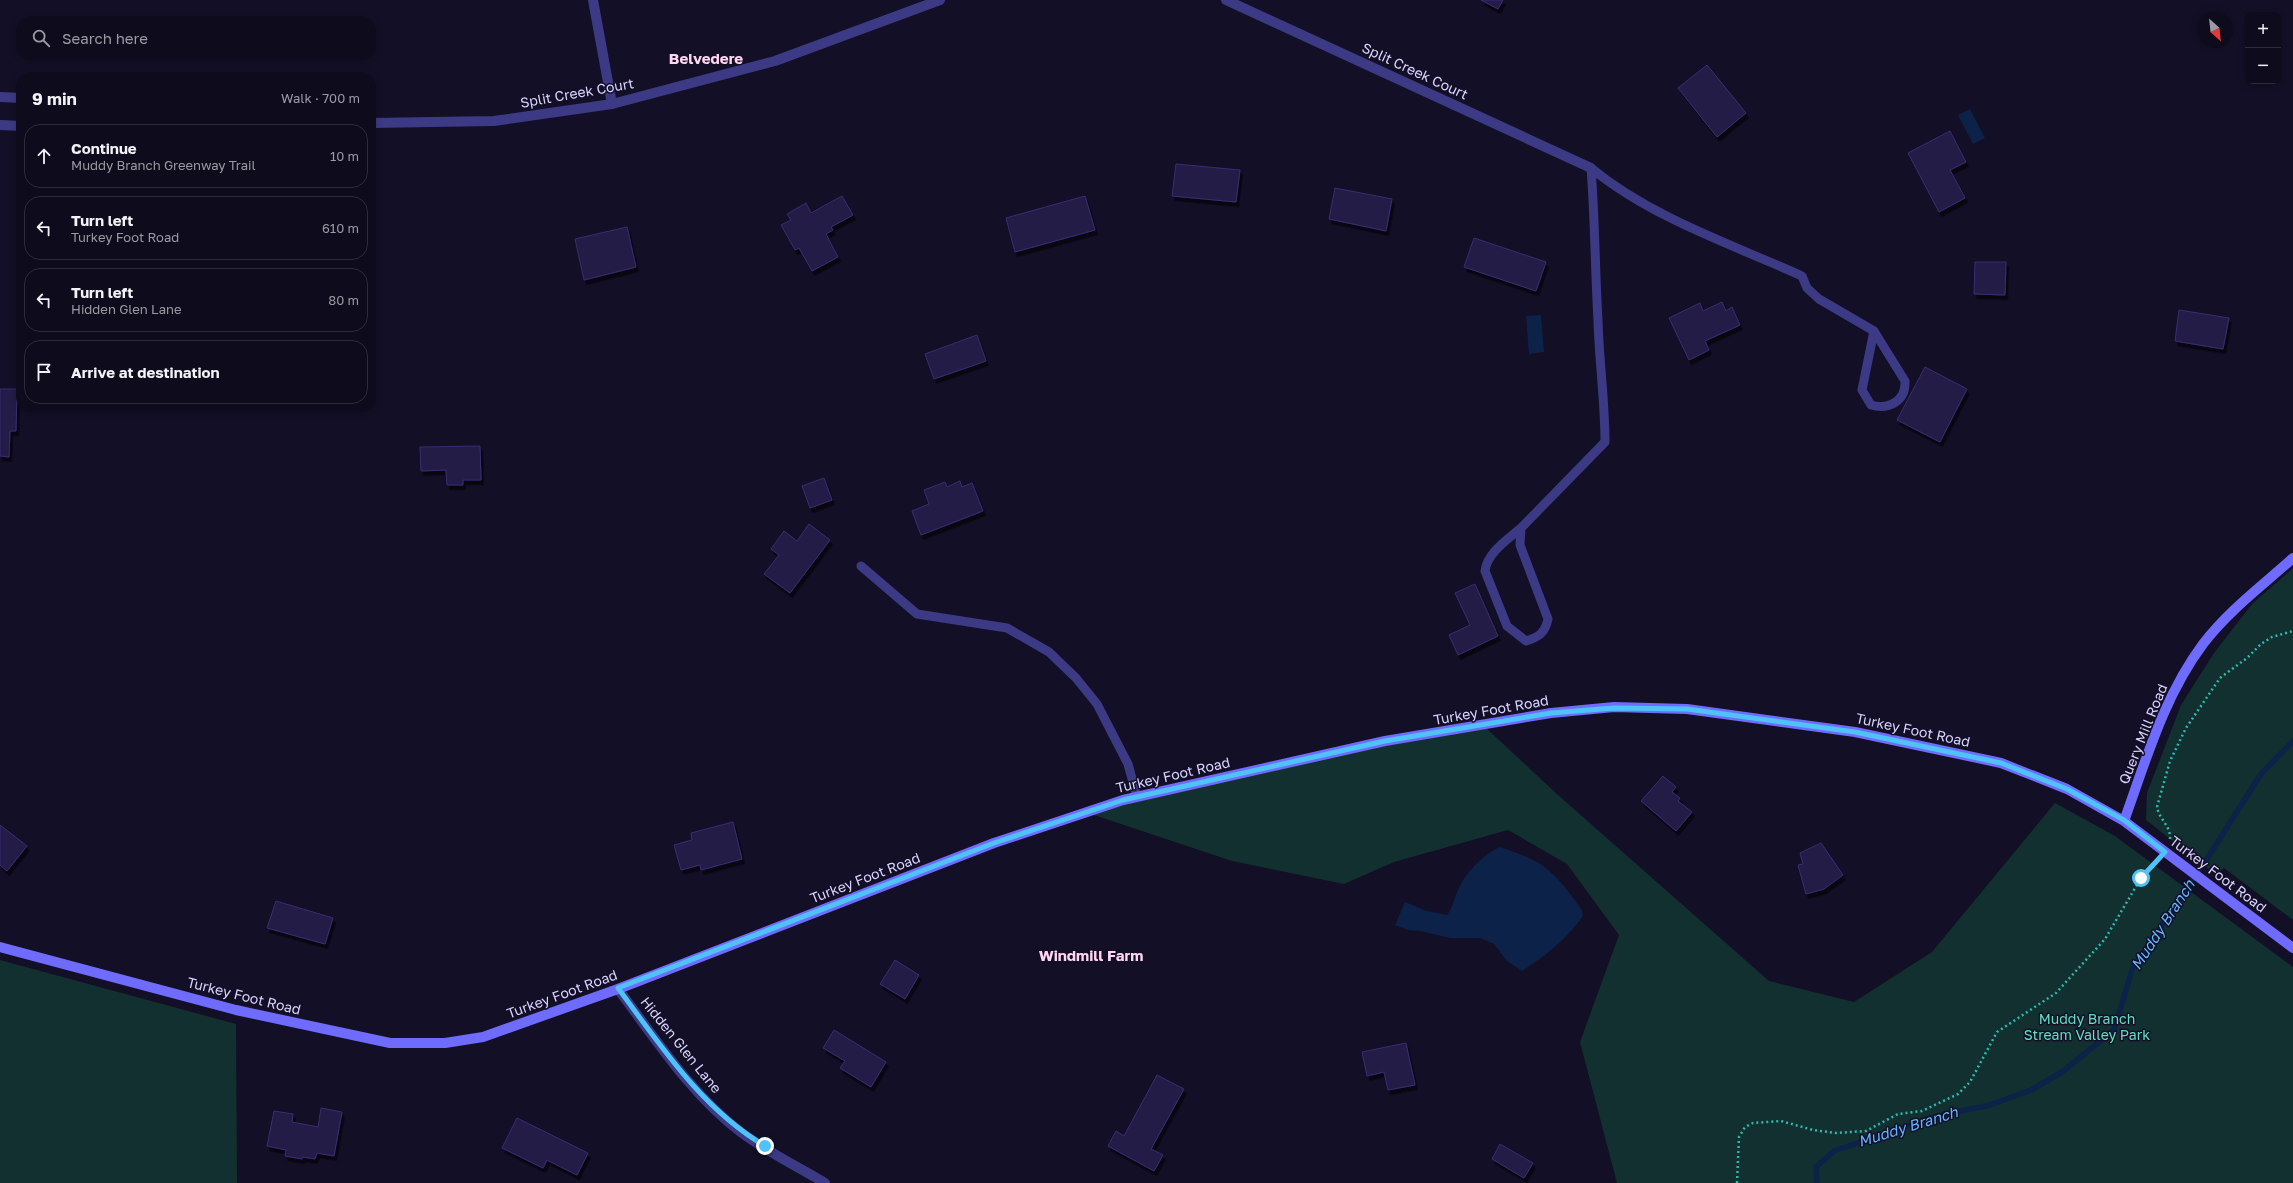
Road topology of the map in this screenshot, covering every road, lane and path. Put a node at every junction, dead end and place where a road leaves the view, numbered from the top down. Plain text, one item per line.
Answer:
1 (593, 0) edge
2 (940, 0) edge
3 (1226, 0) edge
4 (0, 97) edge
5 (16, 98) edge
6 (612, 104) junction
7 (376, 123) edge
8 (0, 125) edge
9 (16, 126) edge
10 (1591, 168) junction
11 (1874, 331) junction
12 (1521, 528) junction
13 (2293, 558) edge
14 (861, 566) dead end
15 (2293, 631) edge
16 (1137, 797) junction
17 (2124, 820) junction
18 (2165, 852) junction
19 (0, 947) edge
20 (2293, 948) edge
21 (618, 988) junction
22 (825, 1183) edge
23 (1737, 1183) edge

1 - 6 street
2 - 6 street, Split Creek Court
3 - 10 street, Split Creek Court
4 - 5 street
6 - 7 street, Split Creek Court
8 - 9 street
10 - 11 lane
10 - 12 lane
11 - 11 lane
12 - 12 lane
13 - 17 street, Query Mill Road
14 - 16 lane
15 - 18 path
16 - 17 street, Turkey Foot Road
16 - 21 street, Turkey Foot Road
17 - 18 street, Turkey Foot Road
18 - 20 street, Turkey Foot Road
18 - 23 path
19 - 21 street, Turkey Foot Road
21 - 22 street, Hidden Glen Lane

